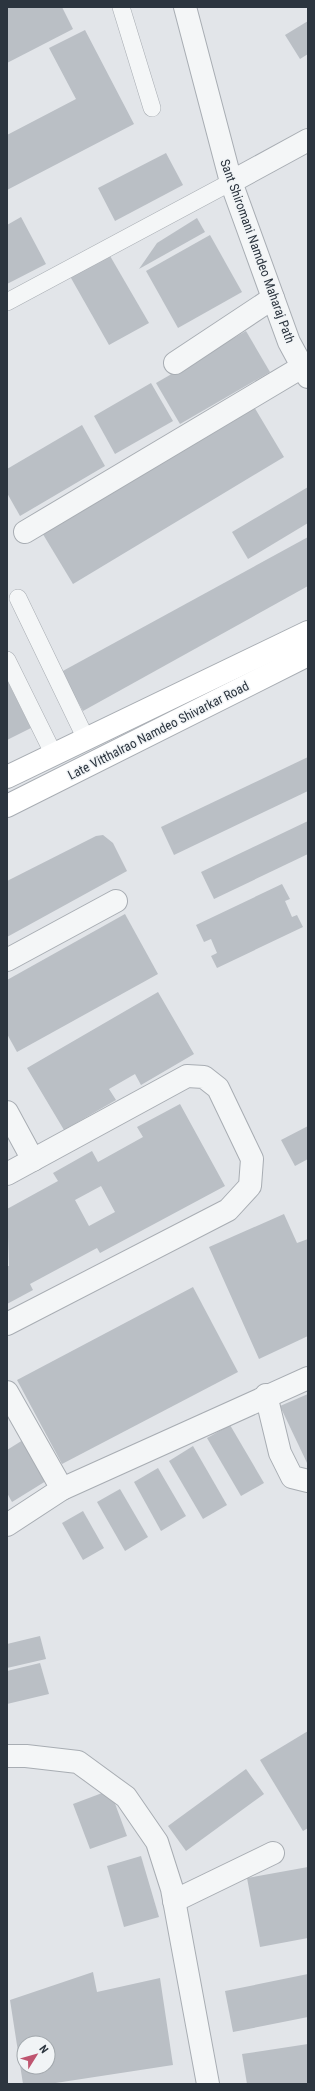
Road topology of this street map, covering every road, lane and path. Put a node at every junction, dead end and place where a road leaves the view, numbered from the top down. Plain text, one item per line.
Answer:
1 (121, 7) edge
2 (186, 7) edge
3 (152, 108) dead end
4 (308, 140) edge
5 (231, 182) junction
6 (273, 298) junction
7 (7, 302) edge
8 (175, 363) dead end
9 (305, 372) edge
10 (25, 532) dead end
11 (18, 598) dead end
12 (308, 632) edge
13 (308, 655) edge
14 (7, 660) edge
15 (86, 739) junction
16 (54, 755) junction
17 (7, 777) edge
18 (7, 806) edge
19 (116, 901) dead end
20 (7, 960) edge
21 (7, 1112) edge
22 (33, 1160) junction
23 (7, 1174) edge
24 (7, 1324) edge
25 (308, 1378) edge
26 (7, 1392) edge
27 (266, 1396) junction
28 (308, 1481) edge
29 (62, 1489) junction
30 (7, 1525) edge
31 (7, 1756) edge
32 (273, 1854) dead end
33 (174, 1901) junction
34 (208, 2084) edge

1 - 3 lane
2 - 5 street, Sant Shiromani Namdeo Maharaj Path
4 - 5 street
5 - 6 street, Sant Shiromani Namdeo Maharaj Path
5 - 7 lane
6 - 8 street
6 - 9 street, Sant Shiromani Namdeo Maharaj Path
9 - 10 street
11 - 15 lane
12 - 15 main road, Late Vitthalrao Namdeo Shivarkar Road
13 - 18 main road, Late Vitthalrao Namdeo Shivarkar Road
14 - 16 lane
15 - 16 main road, Late Vitthalrao Namdeo Shivarkar Road
16 - 17 main road, Late Vitthalrao Namdeo Shivarkar Road
19 - 20 street
21 - 22 street
22 - 23 street
22 - 24 street
25 - 27 street
26 - 29 street
27 - 28 street
27 - 29 street
29 - 30 street
31 - 33 street
32 - 33 street
33 - 34 street

